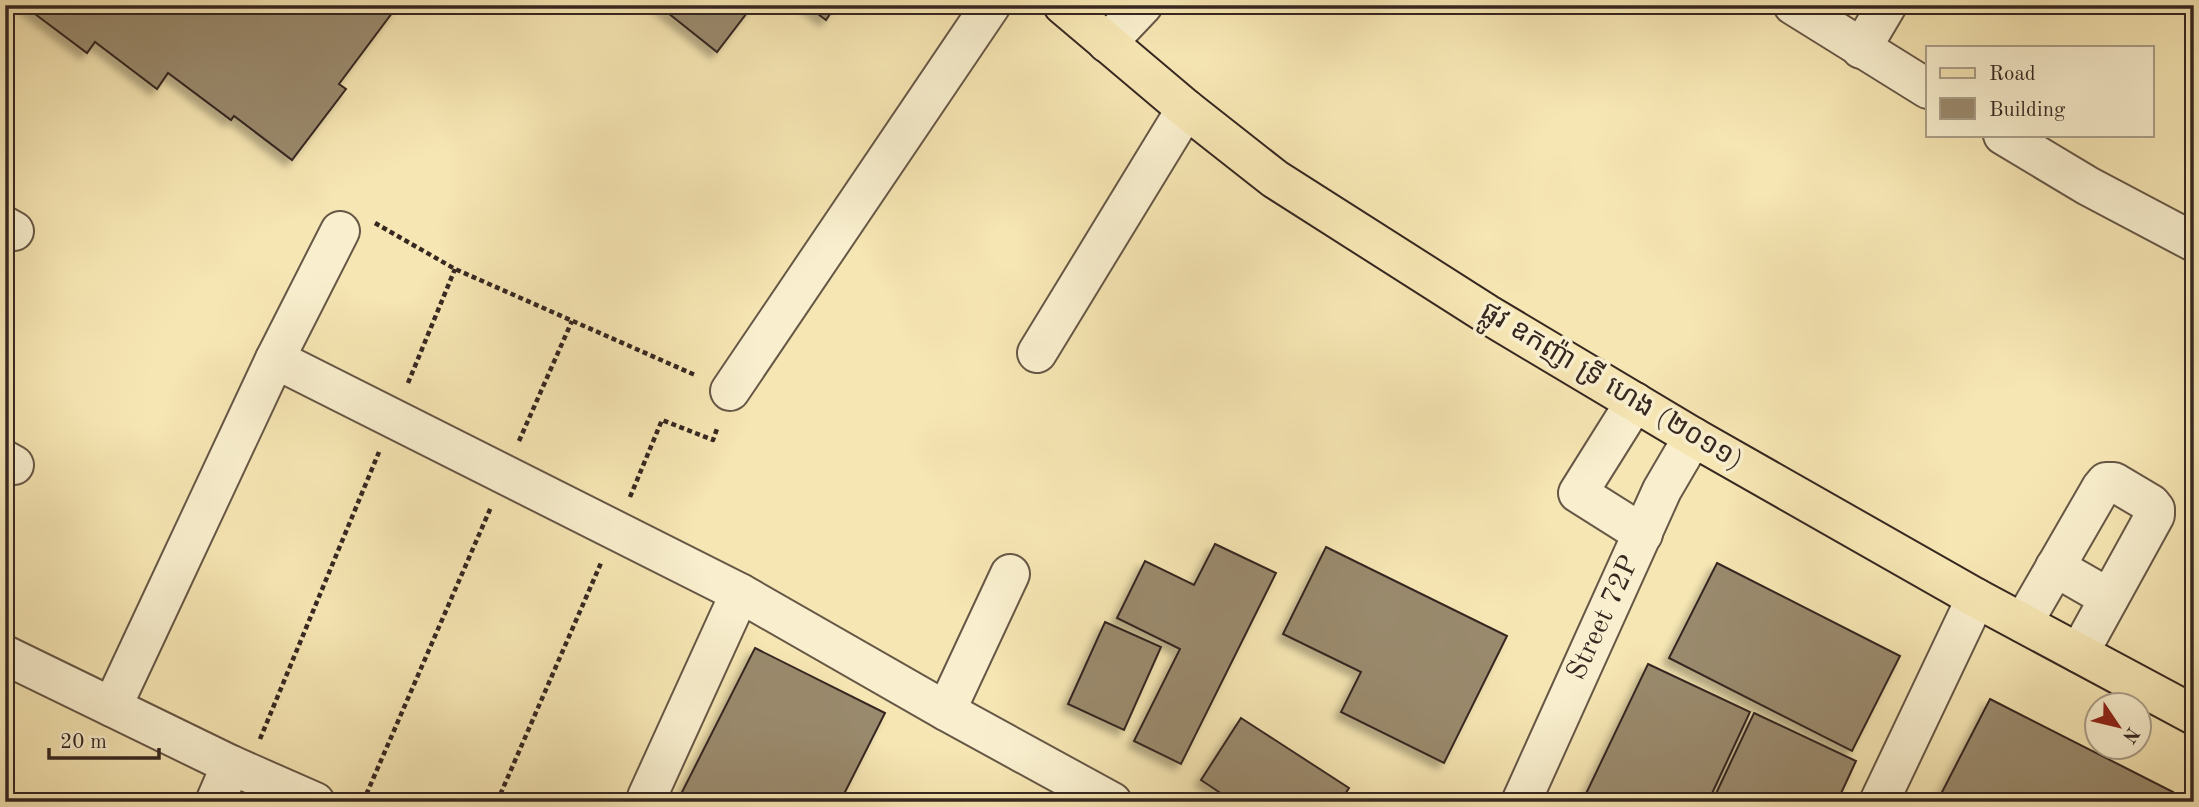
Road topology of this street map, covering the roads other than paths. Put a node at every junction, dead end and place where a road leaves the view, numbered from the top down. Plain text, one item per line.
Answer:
1 (991, 5) edge
2 (1063, 5) edge
3 (1143, 5) edge
4 (1793, 5) edge
5 (1887, 5) edge
6 (1107, 43) junction
7 (1861, 49) junction
8 (1926, 88) edge
9 (1186, 110) junction
10 (2005, 136) edge
11 (340, 230) road end
12 (2194, 242) edge
13 (1037, 353) dead end
14 (275, 359) junction
15 (730, 391) road end
16 (1634, 402) junction
17 (1693, 437) junction
18 (1643, 534) junction
19 (2055, 567) junction
20 (1010, 573) dead end
21 (740, 593) junction
22 (1976, 598) junction
23 (2109, 598) junction
24 (2023, 623) junction
25 (2079, 653) junction
26 (5, 655) edge
27 (112, 707) junction
28 (946, 710) junction
29 (2194, 715) edge
30 (239, 768) junction
31 (647, 797) dead end
32 (215, 802) edge
33 (315, 802) edge
34 (1112, 802) edge
35 (1521, 802) edge
36 (1879, 802) edge

1 - 15 street
2 - 6 main road, ផ្លូវ ឧកញ៉ា ទ្រី ហេង (២០១១)
3 - 6 street
4 - 7 street
5 - 7 street
6 - 9 main road, ផ្លូវ ឧកញ៉ា ទ្រី ហេង (២០១១)
7 - 8 street
9 - 13 street
9 - 16 main road, ផ្លូវ ឧកញ៉ា ទ្រី ហេង (២០១១)
10 - 12 street
11 - 14 street
14 - 21 street
14 - 27 street
16 - 17 main road, ផ្លូវ ឧកញ៉ា ទ្រី ហេង (២០១១)
16 - 18 street
17 - 18 street, Street 72P
17 - 22 main road, ផ្លូវ ឧកញ៉ា ទ្រី ហេង (២០១១)
18 - 35 street, Street 72P
19 - 23 street
19 - 23 street
19 - 24 street
20 - 28 street
21 - 28 street
21 - 31 street
22 - 24 main road, ផ្លូវ ឧកញ៉ា ទ្រី ហេង (២០១១)
22 - 36 street
23 - 25 street
24 - 25 main road, ផ្លូវ ឧកញ៉ា ទ្រី ហេង (២០១១)
25 - 29 main road, ផ្លូវ ឧកញ៉ា ទ្រី ហេង (២០១១)
26 - 27 street
27 - 30 street
28 - 34 street
30 - 32 street
30 - 33 street

